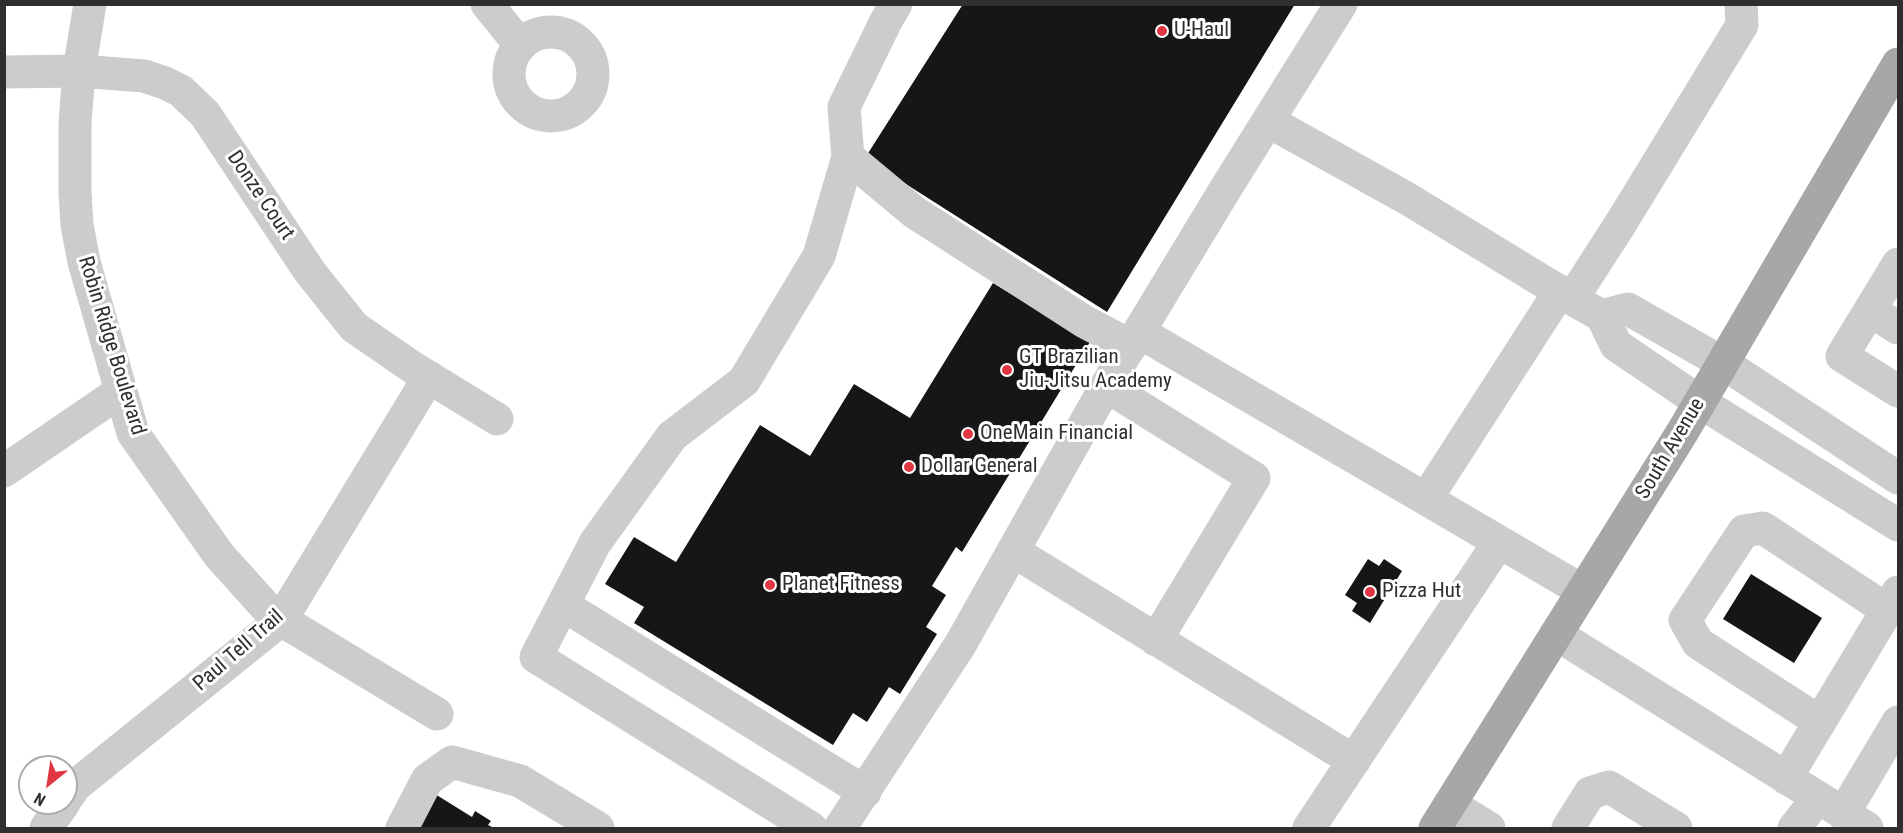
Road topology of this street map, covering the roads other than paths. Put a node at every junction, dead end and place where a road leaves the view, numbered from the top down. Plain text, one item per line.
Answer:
1 (90, 4) edge
2 (487, 4) edge
3 (896, 4) edge
4 (1341, 4) edge
5 (1741, 4) edge
6 (520, 45) dead end
7 (79, 71) junction
8 (4, 72) edge
9 (1894, 84) edge
10 (1268, 121) junction
11 (848, 157) junction
12 (1899, 264) edge
13 (1566, 295) junction
14 (1870, 310) junction
15 (1602, 316) junction
16 (1899, 327) edge
17 (1135, 339) junction
18 (1723, 363) junction
19 (429, 377) junction
20 (1106, 386) junction
21 (121, 391) junction
22 (1899, 391) edge
23 (1700, 402) junction
24 (497, 419) dead end
25 (4, 471) edge
26 (1899, 478) edge
27 (1426, 499) junction
28 (1899, 525) edge
29 (1499, 542) junction
30 (1013, 551) junction
31 (1583, 591) junction
32 (1893, 600) edge
33 (563, 606) junction
34 (281, 620) junction
35 (1556, 634) junction
36 (1156, 640) junction
37 (437, 714) dead end
38 (1820, 722) junction
39 (1899, 722) edge
40 (1354, 761) junction
41 (1786, 778) junction
42 (78, 784) edge
43 (865, 792) junction
44 (1842, 813) edge
45 (55, 815) edge
46 (1442, 816) edge
47 (46, 828) edge
48 (402, 828) edge
49 (598, 828) edge
50 (811, 828) edge
51 (840, 828) edge
52 (1309, 828) edge
53 (1489, 828) edge
54 (1568, 828) edge
55 (1676, 828) edge
56 (1794, 828) edge

1 - 7 street
2 - 6 street
3 - 11 street
4 - 10 street
5 - 13 street
7 - 8 street, Donze Court
7 - 19 street, Donze Court
7 - 21 street, Robin Ridge Boulevard
9 - 18 main road, South Avenue
10 - 13 street
10 - 17 street
11 - 17 street
11 - 33 street
12 - 14 street
13 - 15 street
13 - 27 street
14 - 16 street
14 - 22 street
15 - 18 street
15 - 23 street
17 - 20 street
17 - 27 street
18 - 23 main road, South Avenue
18 - 26 street
19 - 24 street, Donze Court
19 - 34 street, Paul Tell Trail
20 - 30 street
20 - 36 street
21 - 25 street
21 - 34 street, Robin Ridge Boulevard
23 - 28 street
23 - 31 main road, South Avenue
27 - 29 street
29 - 31 street
29 - 40 street
30 - 36 street
30 - 43 street
31 - 35 main road, South Avenue
32 - 38 street
32 - 38 street
33 - 43 street
33 - 50 street
34 - 37 street, Robin Ridge Boulevard
34 - 42 street, Paul Tell Trail
35 - 41 street
35 - 46 main road, South Avenue
36 - 40 street
38 - 41 street
39 - 44 street
40 - 52 street
41 - 44 street
43 - 51 street
44 - 56 street
45 - 47 street, Paul Tell Trail
46 - 53 street
48 - 49 street
54 - 55 street

